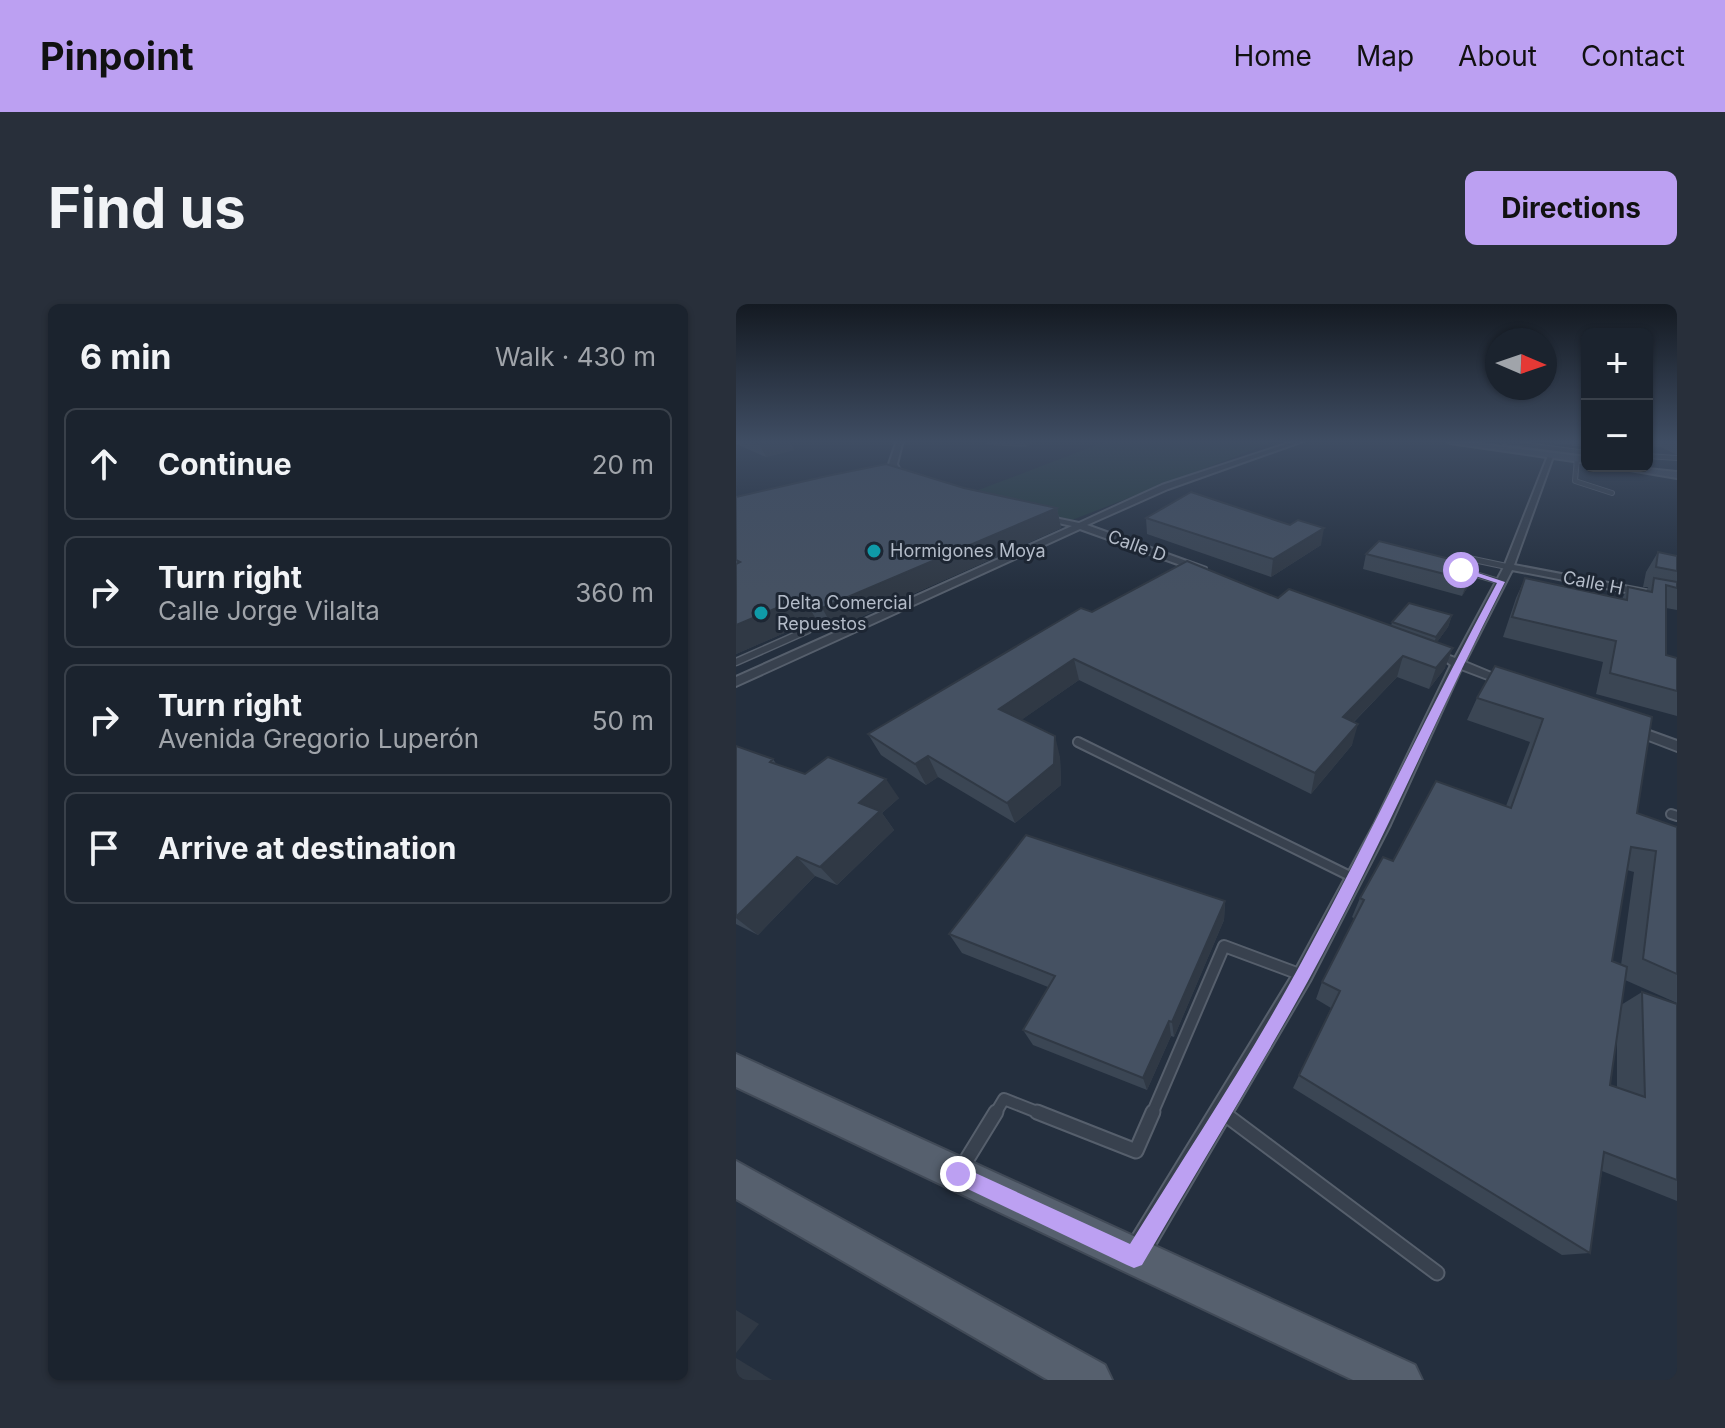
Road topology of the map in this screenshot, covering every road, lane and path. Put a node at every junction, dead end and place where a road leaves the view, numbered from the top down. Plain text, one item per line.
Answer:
1 (1159, 490) edge
2 (1537, 490) edge
3 (1603, 490) edge
4 (1612, 493) dead end
5 (1032, 514) edge
6 (1078, 525) junction
7 (1457, 556) dead end
8 (1453, 566) edge
9 (1210, 573) edge
10 (1505, 574) junction
11 (1677, 599) edge
12 (808, 630) dead end
13 (771, 648) junction
14 (787, 660) junction
15 (1451, 661) junction
16 (736, 662) edge
17 (736, 682) edge
18 (1517, 685) edge
19 (1619, 724) edge
20 (1078, 742) dead end
21 (1677, 746) edge
22 (1354, 878) junction
23 (1303, 975) junction
24 (736, 1070) edge
25 (1221, 1112) junction
26 (958, 1174) junction
27 (736, 1179) edge
28 (1134, 1257) junction
29 (1437, 1273) dead end
30 (1090, 1380) edge
31 (1400, 1380) edge

1 - 6 street
2 - 10 street
3 - 4 lane
5 - 6 street, Calle D
6 - 9 street, Calle D
6 - 14 street
7 - 10 lane
8 - 10 lane
10 - 11 street, Calle H
10 - 15 street
12 - 13 lane
13 - 14 lane
13 - 16 lane
14 - 17 street
15 - 18 street
15 - 22 street
19 - 21 street
20 - 22 lane
22 - 23 street
23 - 25 street
23 - 26 lane
24 - 26 main road
25 - 28 street
25 - 29 lane
26 - 28 main road
27 - 30 main road
28 - 31 main road

